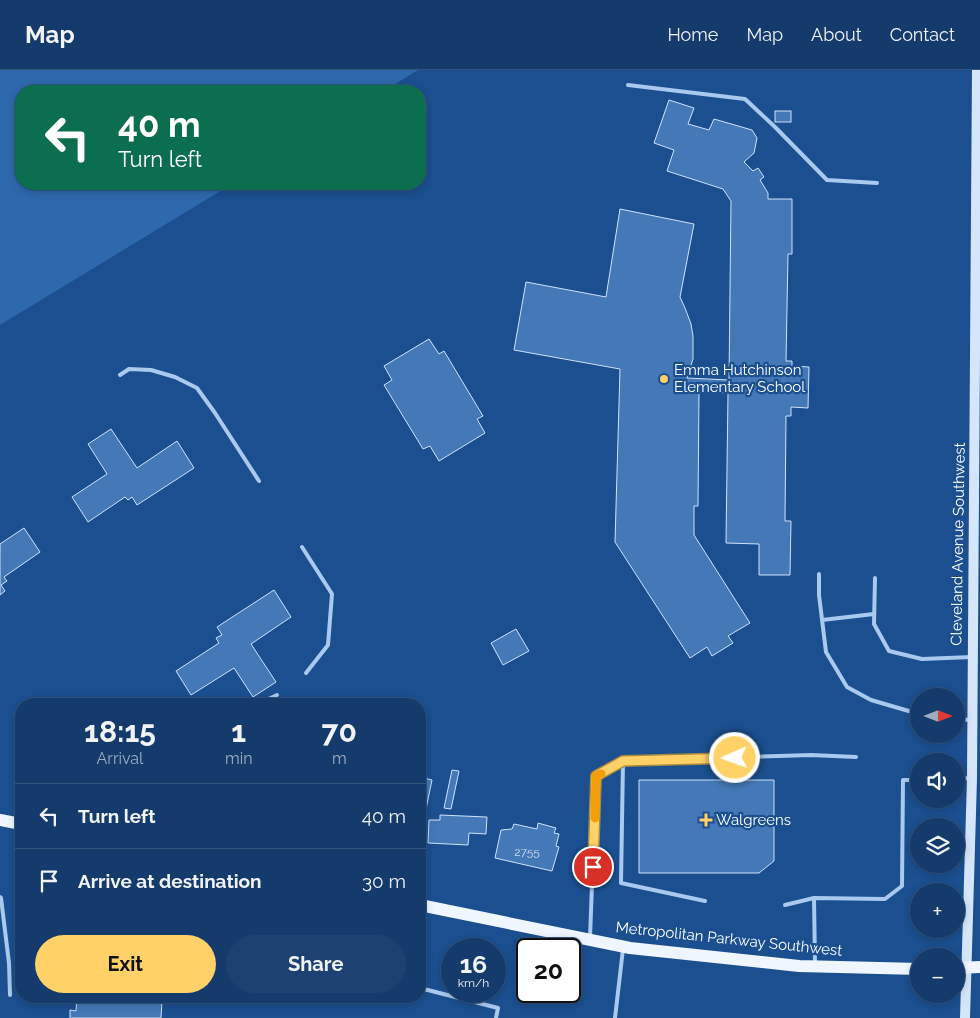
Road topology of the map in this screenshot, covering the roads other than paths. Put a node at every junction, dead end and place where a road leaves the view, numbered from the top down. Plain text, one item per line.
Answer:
1 (977, 70) edge
2 (628, 85) dead end
3 (979, 105) edge
4 (876, 184) dead end
5 (978, 252) edge
6 (978, 335) edge
7 (120, 375) dead end
8 (259, 481) dead end
9 (302, 547) dead end
10 (819, 574) dead end
11 (875, 578) dead end
12 (874, 614) junction
13 (976, 614) edge
14 (822, 620) junction
15 (972, 657) junction
16 (306, 673) dead end
17 (278, 695) dead end
18 (271, 698) edge
19 (910, 711) edge
20 (965, 719) edge
21 (972, 720) junction
22 (856, 757) dead end
23 (976, 757) edge
24 (623, 761) junction
25 (965, 778) edge
26 (972, 778) junction
27 (910, 780) edge
28 (0, 820) edge
29 (15, 823) edge
30 (0, 897) edge
31 (814, 898) junction
32 (705, 901) dead end
33 (785, 905) dead end
34 (426, 906) edge
35 (590, 940) junction
36 (624, 947) junction
37 (962, 948) edge
38 (815, 966) junction
39 (980, 967) edge
40 (965, 968) edge
41 (910, 969) edge
42 (426, 990) edge
43 (10, 995) dead end
44 (964, 1003) edge
45 (496, 1018) edge
46 (615, 1018) edge
47 (965, 1018) edge

1 - 3 main road, Cleveland Avenue Southwest
2 - 4 lane
3 - 5 main road, Cleveland Avenue Southwest
5 - 6 main road, Cleveland Avenue Southwest
6 - 13 main road, Cleveland Avenue Southwest
7 - 8 lane
9 - 16 lane
10 - 14 lane
11 - 12 lane
12 - 14 lane
12 - 15 lane
13 - 15 main road, Cleveland Avenue Southwest
14 - 19 lane
15 - 21 main road, Cleveland Avenue Southwest
17 - 18 lane
20 - 21 lane
21 - 23 main road, Cleveland Avenue Southwest
22 - 24 lane
23 - 26 main road, Cleveland Avenue Southwest
24 - 32 lane
24 - 35 lane
25 - 26 lane
26 - 37 main road, Cleveland Avenue Southwest
27 - 31 lane
28 - 29 main road
30 - 43 lane
31 - 33 lane
31 - 38 lane
34 - 35 main road, Metropolitan Parkway Southwest
35 - 36 main road, Metropolitan Parkway Southwest
36 - 38 main road, Metropolitan Parkway Southwest
36 - 46 lane
38 - 41 main road, Metropolitan Parkway Southwest
39 - 40 main road
42 - 45 lane
44 - 47 main road, Cleveland Avenue Southwest

